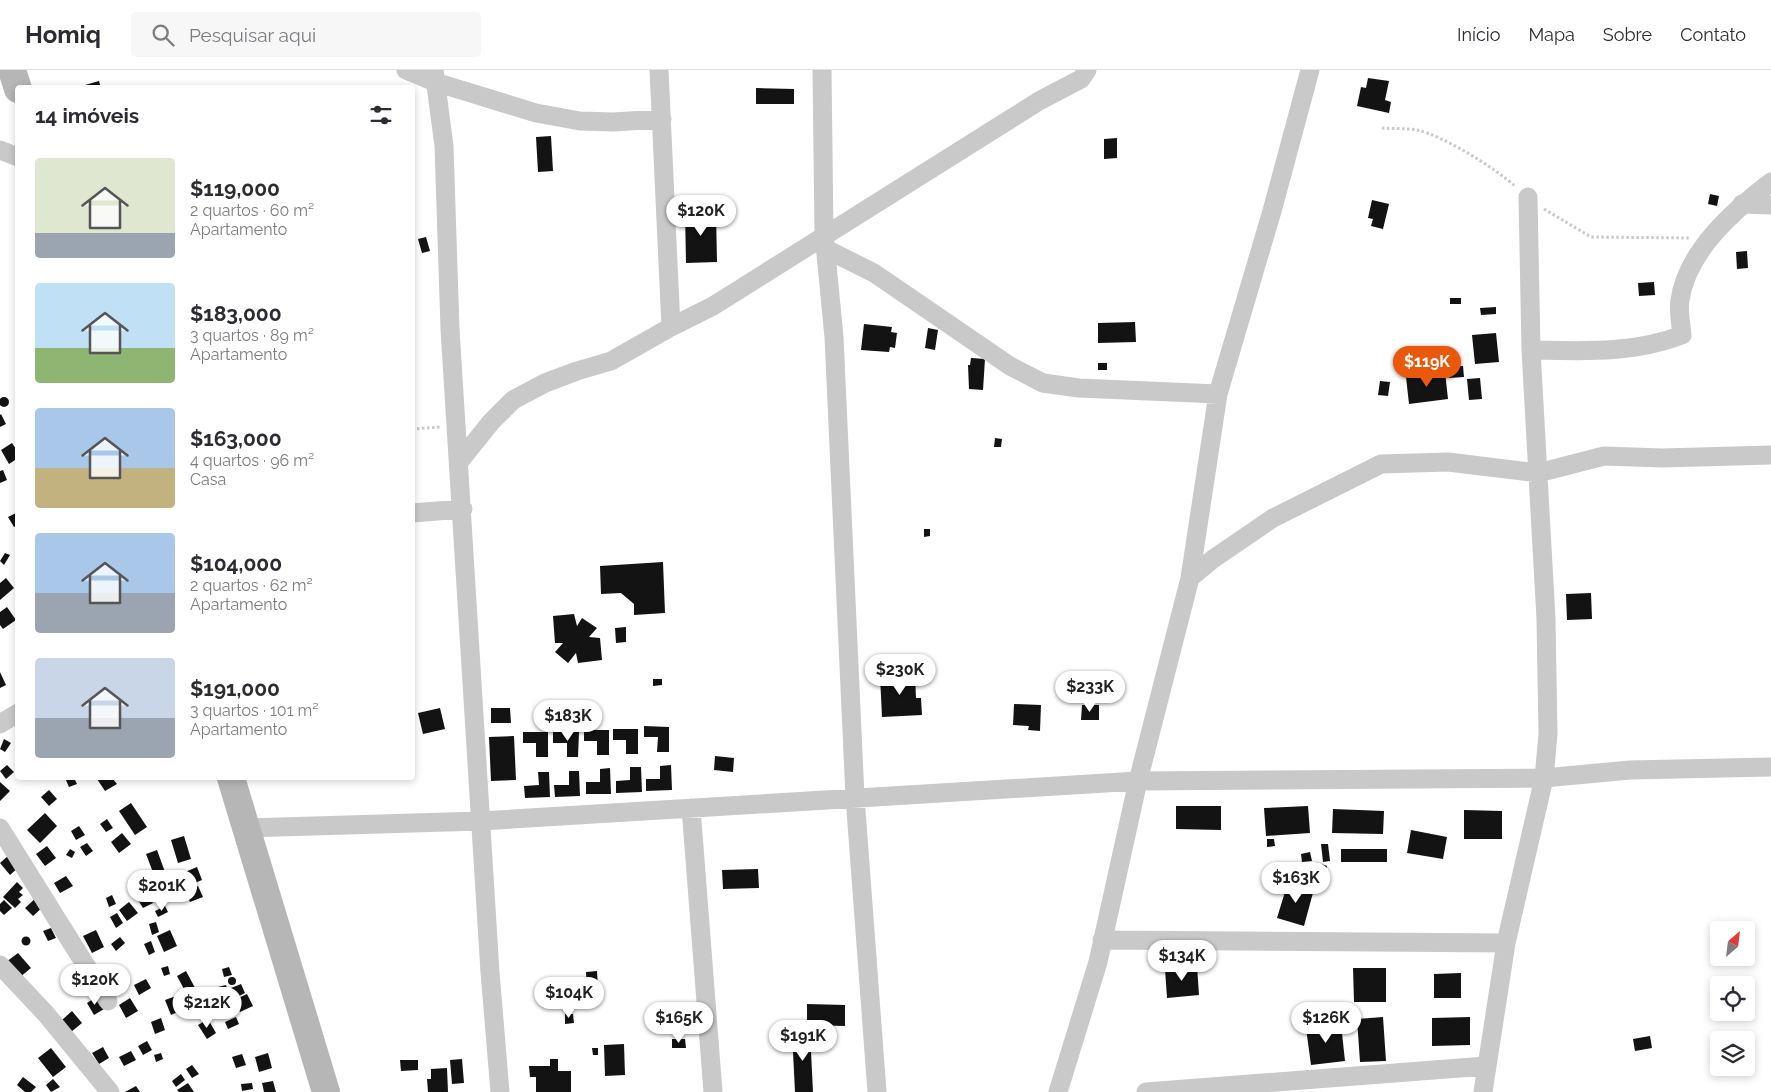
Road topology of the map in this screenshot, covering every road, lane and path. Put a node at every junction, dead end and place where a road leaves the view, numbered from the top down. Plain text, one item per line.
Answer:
1 (12, 70) edge
2 (406, 70) edge
3 (659, 70) edge
4 (822, 70) edge
5 (1087, 70) edge
6 (1310, 70) edge
7 (435, 76) edge
8 (17, 85) edge
9 (662, 119) junction
10 (0, 150) edge
11 (15, 156) edge
12 (1771, 182) edge
13 (1528, 197) dead end
14 (1742, 204) junction
15 (1771, 205) edge
16 (825, 242) junction
17 (671, 326) junction
18 (1532, 350) junction
19 (1218, 394) junction
20 (458, 422) junction
21 (415, 429) edge
22 (1771, 455) edge
23 (459, 462) junction
24 (1538, 473) junction
25 (463, 508) junction
26 (415, 513) edge
27 (1190, 578) junction
28 (15, 715) edge
29 (0, 724) edge
30 (1771, 767) edge
31 (1544, 778) junction
32 (232, 780) edge
33 (1138, 781) junction
34 (856, 797) junction
35 (691, 808) junction
36 (481, 821) junction
37 (0, 828) edge
38 (246, 828) junction
39 (1102, 940) junction
40 (1506, 943) junction
41 (0, 965) edge
42 (108, 1001) dead end
43 (1486, 1066) junction
44 (110, 1092) edge
45 (326, 1092) edge
46 (500, 1092) edge
47 (713, 1092) edge
48 (877, 1092) edge
49 (1058, 1092) edge
50 (1146, 1092) edge
51 (1483, 1092) edge

1 - 8 main road
2 - 7 street
3 - 9 street
4 - 16 street
5 - 16 street
6 - 19 street
7 - 9 street
7 - 20 street
9 - 17 street
10 - 11 street
12 - 14 street
13 - 18 street
14 - 15 street
14 - 18 street
16 - 17 street
16 - 19 street
16 - 34 street
17 - 23 street
18 - 24 street
19 - 27 street
20 - 21 path
20 - 23 street
22 - 24 street
23 - 25 street
24 - 27 street
24 - 31 street
25 - 26 street
25 - 36 street
27 - 33 street
28 - 29 street
30 - 31 street
31 - 33 street
31 - 40 street
32 - 38 main road
33 - 34 street
33 - 39 street
34 - 35 street
34 - 48 street
35 - 36 street
35 - 47 street
36 - 38 street
36 - 46 street
37 - 42 street
38 - 45 main road
39 - 40 street
39 - 49 street
40 - 43 street
41 - 44 street
43 - 50 street
43 - 51 street

